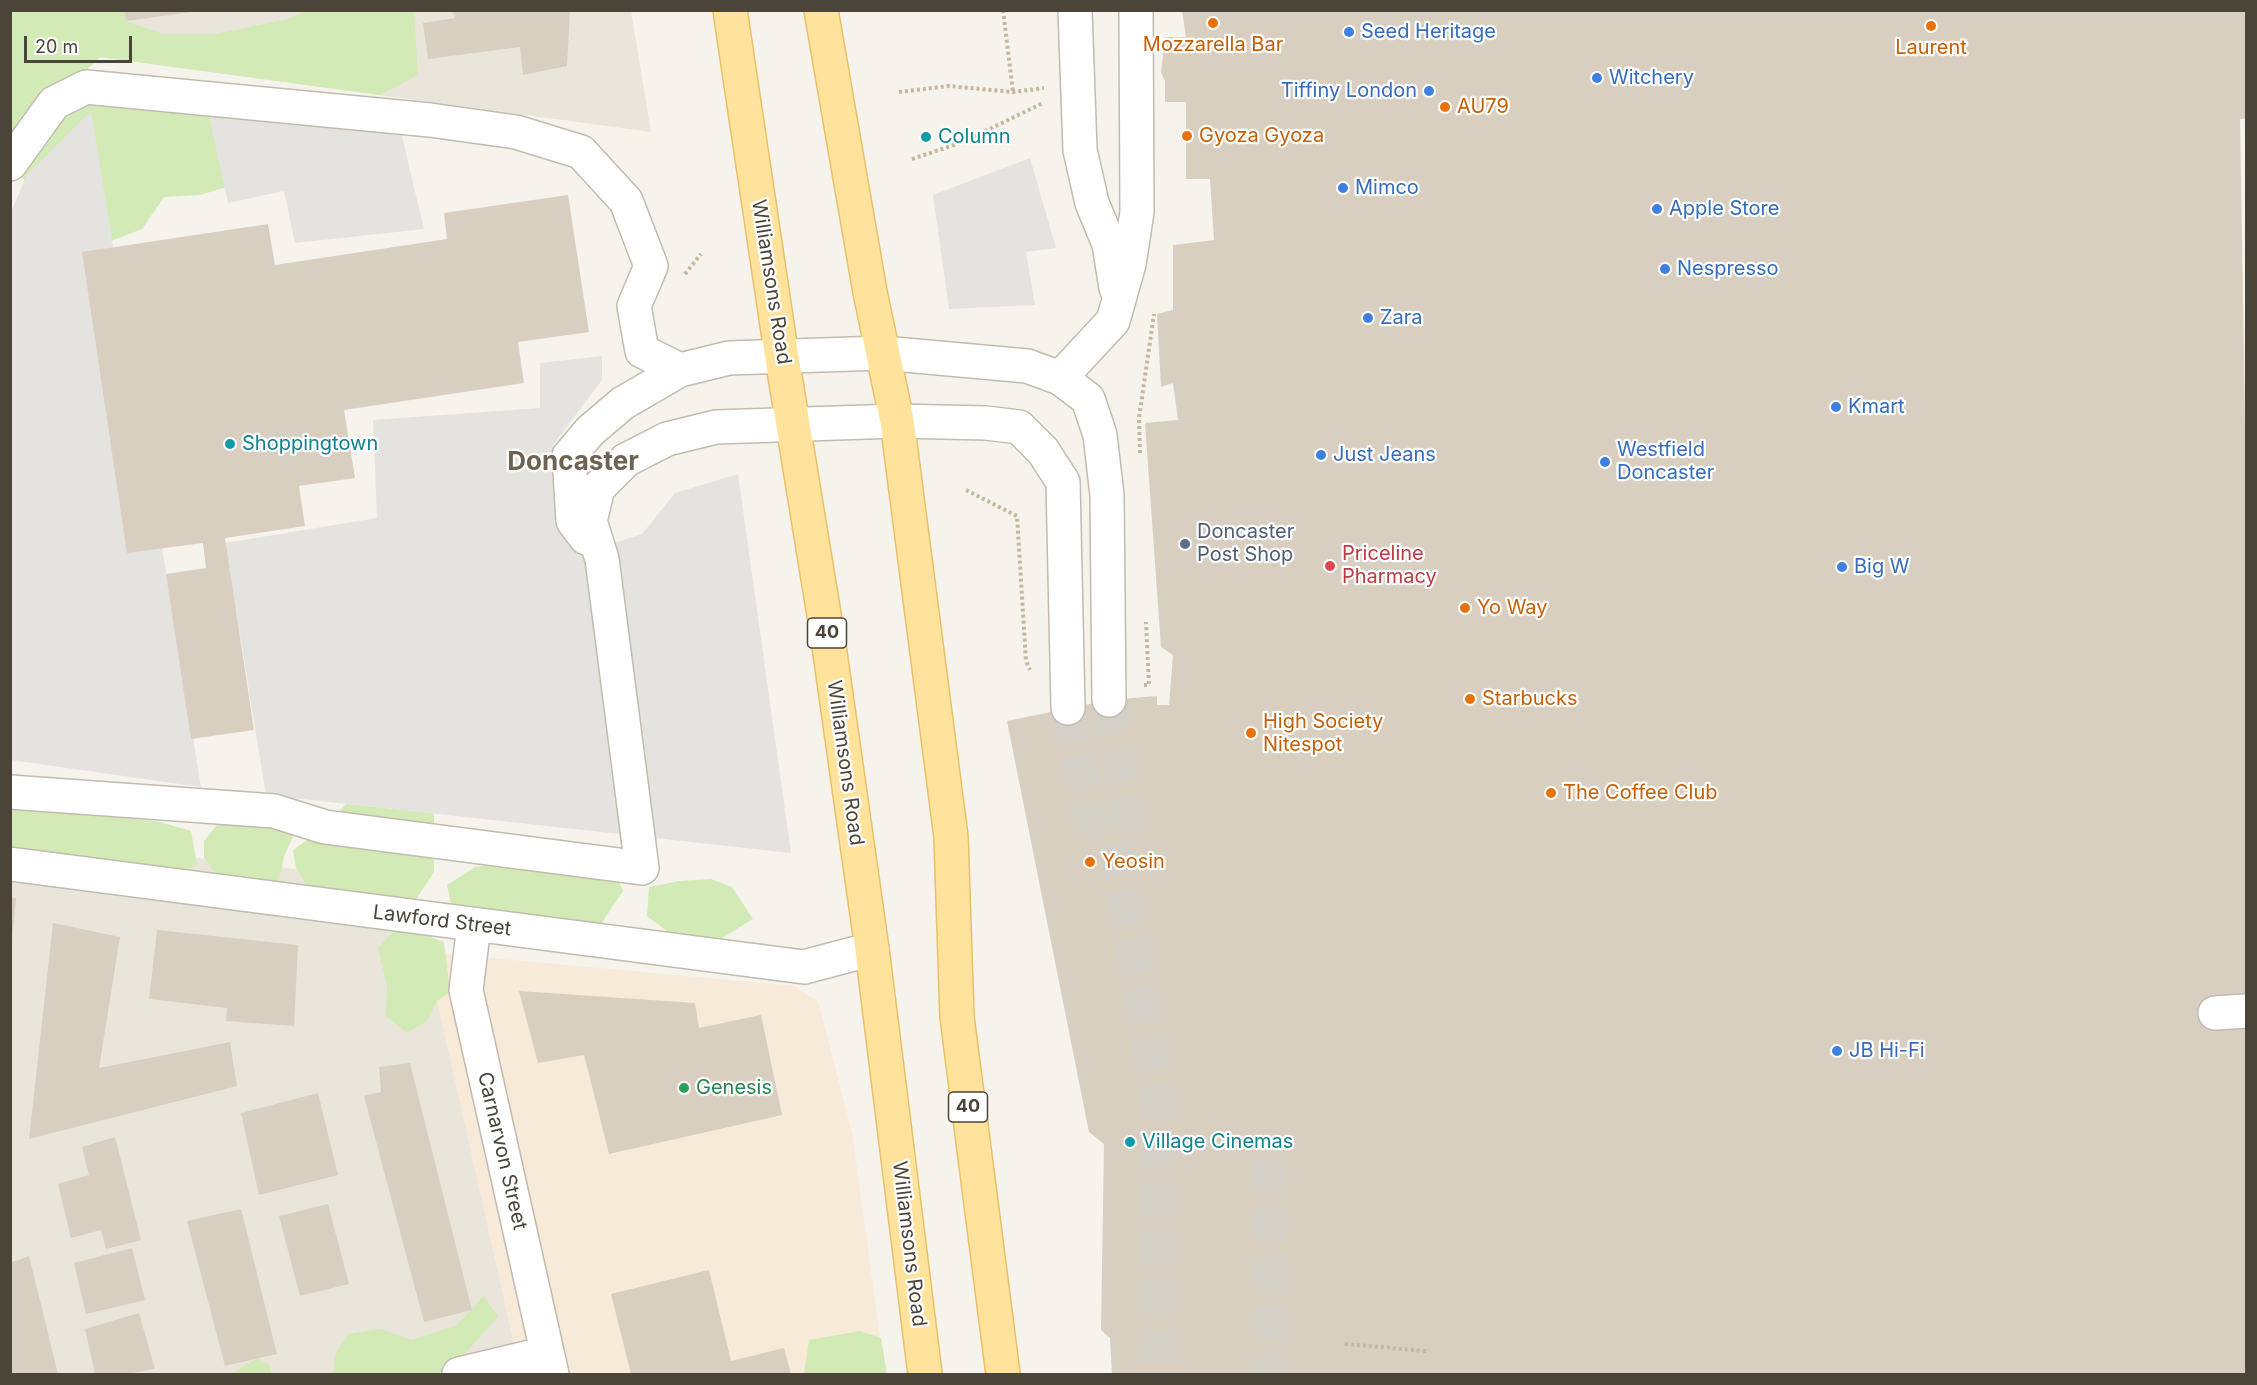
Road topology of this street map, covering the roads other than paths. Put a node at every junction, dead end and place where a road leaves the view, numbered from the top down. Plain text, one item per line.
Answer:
1 (730, 10) edge
2 (821, 10) edge
3 (1075, 10) edge
4 (1136, 10) edge
5 (10, 164) edge
6 (1113, 321) junction
7 (883, 352) junction
8 (782, 358) junction
9 (680, 370) junction
10 (1059, 378) junction
11 (897, 422) junction
12 (794, 423) junction
13 (602, 559) junction
14 (1108, 700) tunnel mouth
15 (1068, 708) tunnel mouth
16 (10, 792) edge
17 (10, 864) edge
18 (474, 925) junction
19 (872, 949) junction
20 (549, 1364) edge
21 (459, 1374) edge
22 (925, 1374) edge
23 (1003, 1374) edge

1 - 8 main road, Williamsons Road / 40
2 - 7 main road, 40
3 - 6 street
4 - 6 street
5 - 9 street
6 - 10 street
7 - 8 street
7 - 10 street
7 - 11 main road, 40
8 - 9 street
8 - 12 main road, Williamsons Road / 40
9 - 13 street
10 - 14 street
11 - 12 street
11 - 15 street
11 - 23 main road, 40
12 - 13 street
12 - 19 main road, Williamsons Road / 40
13 - 16 street
17 - 18 street, Lawford Street
18 - 19 street, Lawford Street
18 - 20 street, Carnarvon Street
19 - 22 main road, Williamsons Road / 40
20 - 21 street

